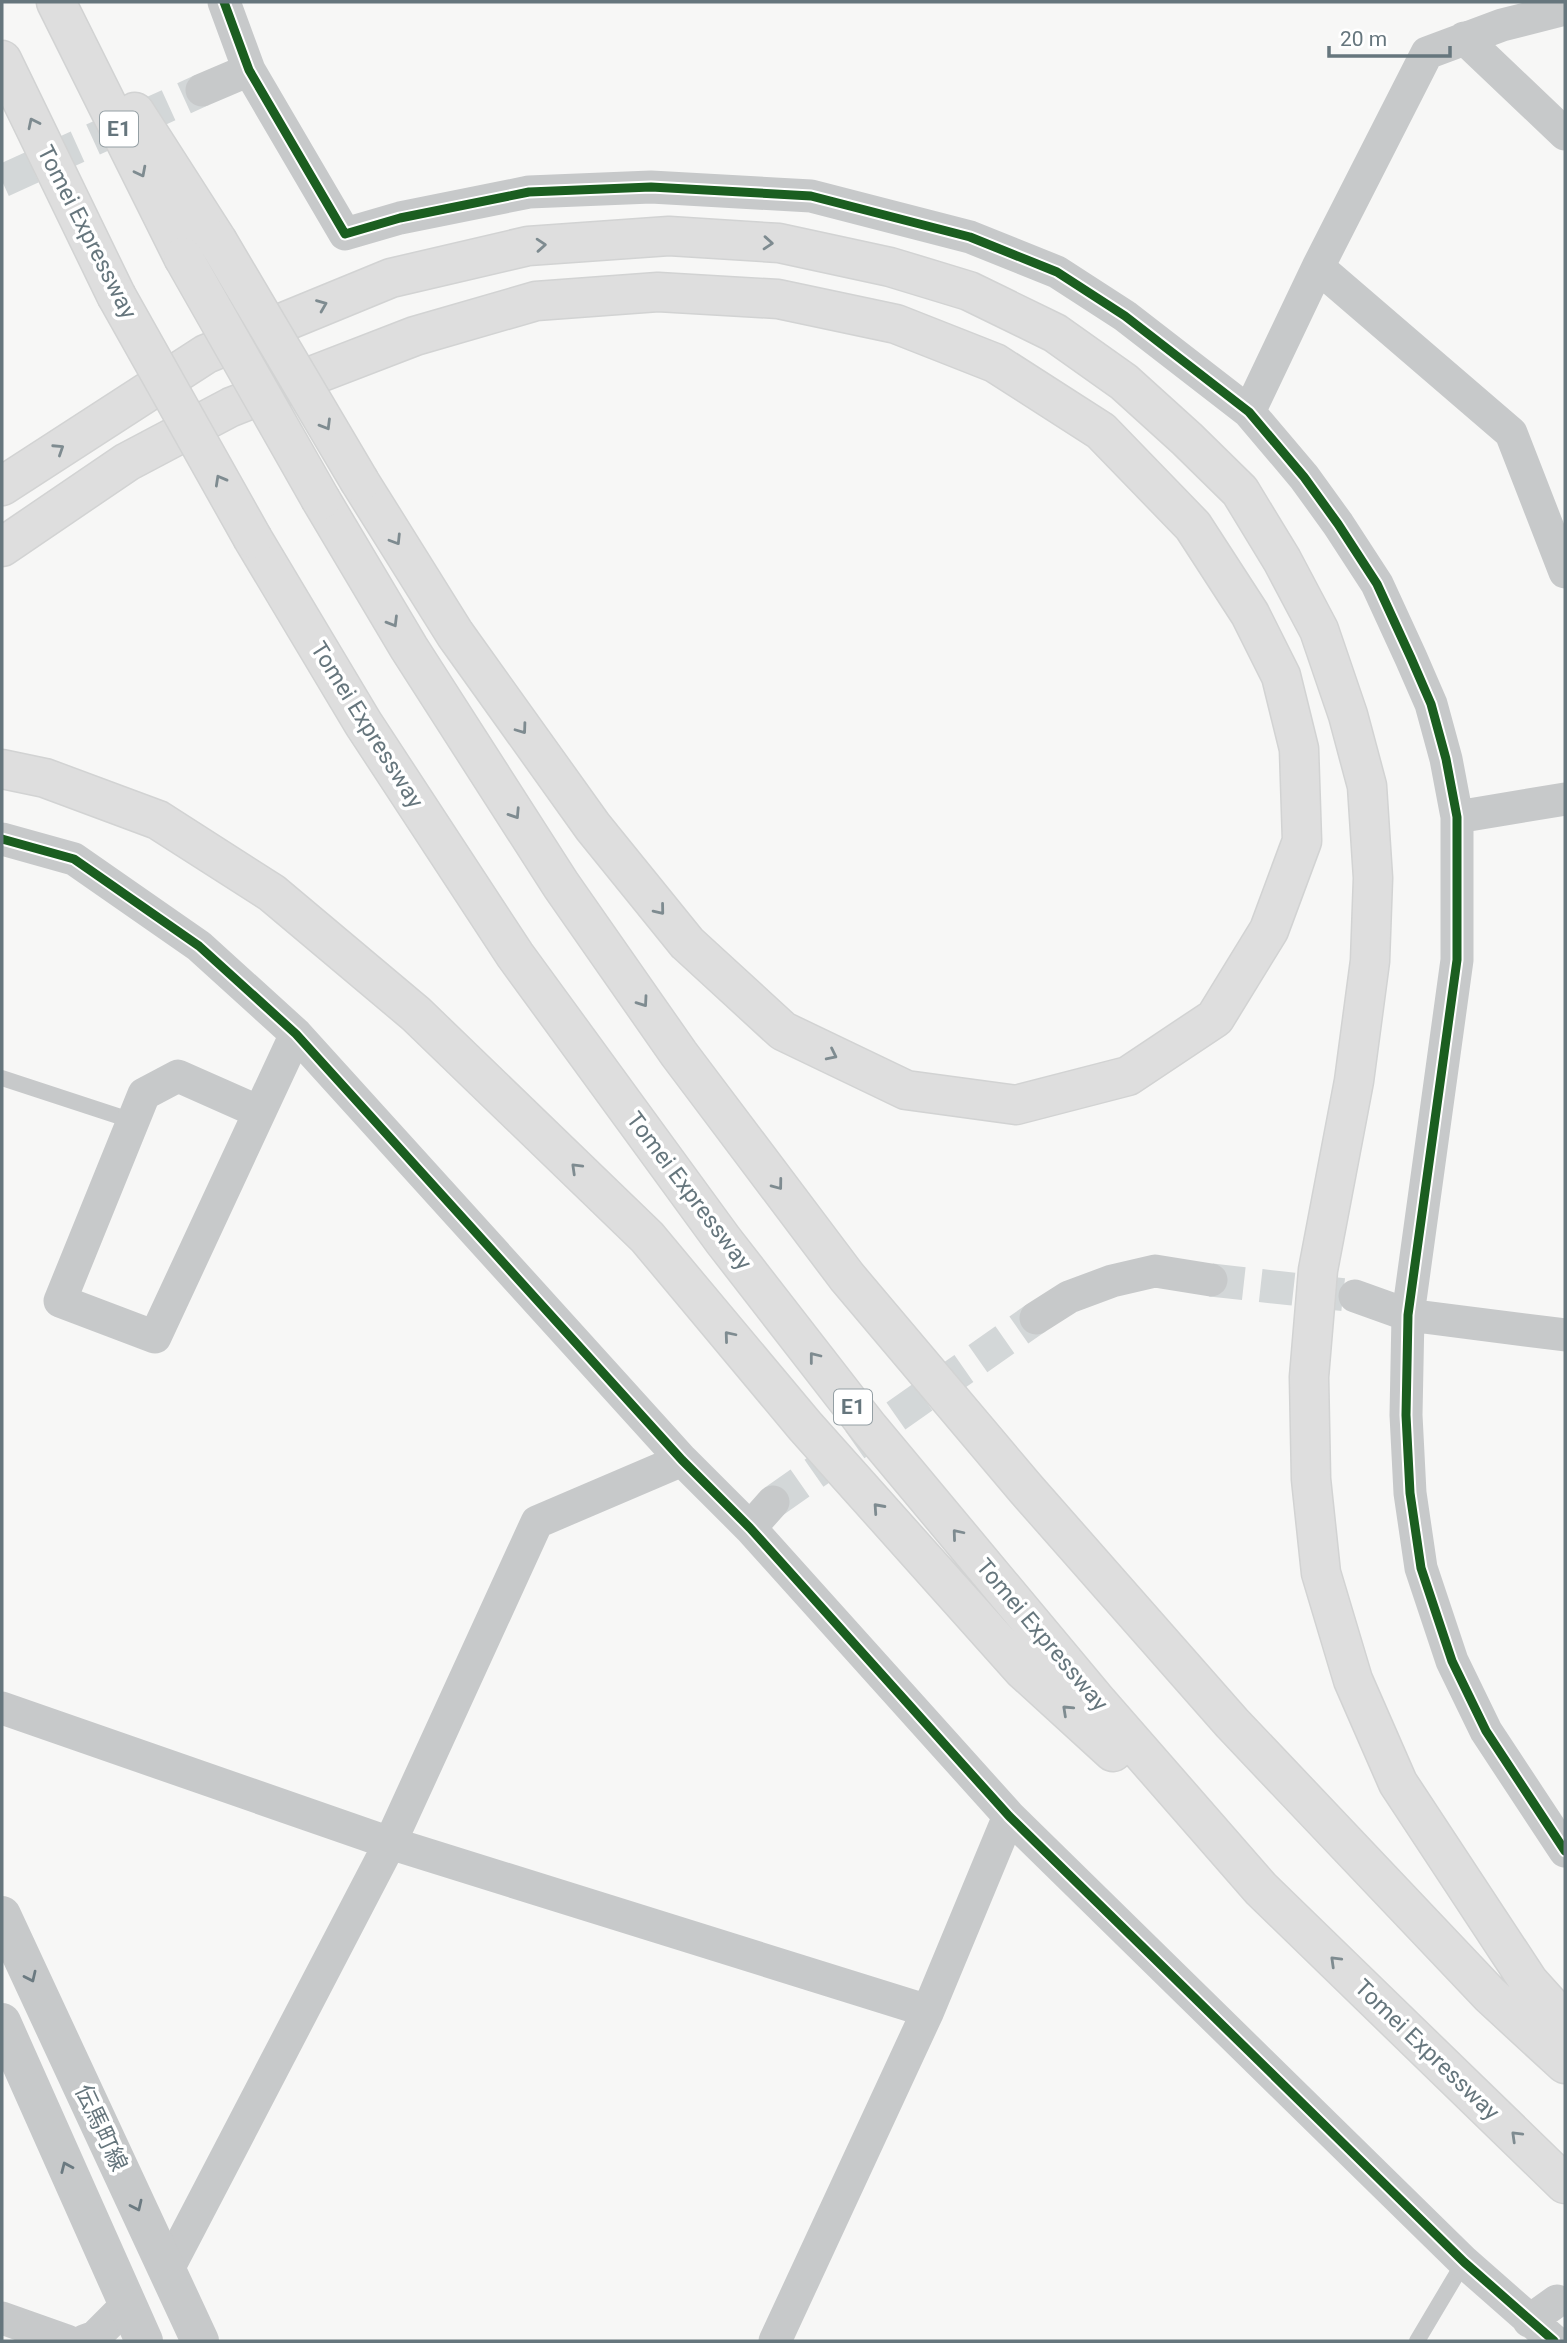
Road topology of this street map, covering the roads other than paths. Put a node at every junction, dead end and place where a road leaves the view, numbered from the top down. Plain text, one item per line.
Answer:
1 (55, 2) edge
2 (64, 2) edge
3 (225, 3) edge
4 (1565, 9) edge
5 (1464, 38) junction
6 (2, 60) edge
7 (249, 70) junction
8 (202, 90) tunnel mouth
9 (1565, 134) edge
10 (1318, 267) junction
11 (1249, 412) junction
12 (2, 486) edge
13 (2, 547) edge
14 (1565, 572) edge
15 (2, 769) edge
16 (1565, 799) edge
17 (1457, 817) junction
18 (2, 839) edge
19 (296, 1034) junction
20 (2, 1078) edge
21 (259, 1112) junction
22 (133, 1121) junction
23 (1210, 1280) tunnel mouth
24 (1355, 1296) tunnel mouth
25 (1408, 1315) junction
26 (1036, 1318) tunnel mouth
27 (1565, 1335) edge
28 (682, 1460) junction
29 (773, 1502) tunnel mouth
30 (750, 1528) junction
31 (2, 1708) edge
32 (1009, 1816) junction
33 (390, 1843) junction
34 (1565, 1851) edge
35 (1261, 1889) junction
36 (2, 1915) edge
37 (929, 2011) junction
38 (2, 2022) edge
39 (1565, 2022) edge
40 (1565, 2064) edge
41 (1565, 2184) edge
42 (1464, 2262) junction
43 (167, 2271) junction
44 (1557, 2301) dead end
45 (127, 2305) junction
46 (2, 2318) edge
47 (1541, 2331) edge
48 (67, 2341) edge
49 (84, 2341) edge
50 (144, 2341) edge
51 (200, 2341) edge
52 (775, 2341) edge
53 (1417, 2341) edge

1 -> 40 highway, E1, bridge
2 -> 13 highway, bridge
3 - 7 street
4 - 5 street
5 - 9 street
5 - 10 street
35 -> 6 highway, Tomei Expressway / E1, bridge
7 - 8 street
7 - 11 street
10 - 11 street
10 - 14 street
11 - 17 street
12 -> 39 highway
35 -> 15 highway
16 - 17 street
17 - 25 street
18 - 19 street
19 - 21 street
19 - 28 street
20 - 22 lane
21 - 22 street
21 - 22 street
23 - 26 street
24 - 25 street
25 - 27 street
25 - 34 street
28 - 30 street
28 - 33 street
29 - 30 street
30 - 32 street
31 - 33 street
32 - 37 street
32 - 42 street
33 - 37 street
33 - 43 street
41 -> 35 highway, Tomei Expressway / E1
36 -> 43 street, 伝馬町線
37 - 52 street
45 -> 38 street, 伝馬町線
42 - 47 street
42 - 53 lane
43 - 51 street, 伝馬町線
44 - 47 street
45 - 49 street
45 - 50 street, 伝馬町線
46 - 48 street

